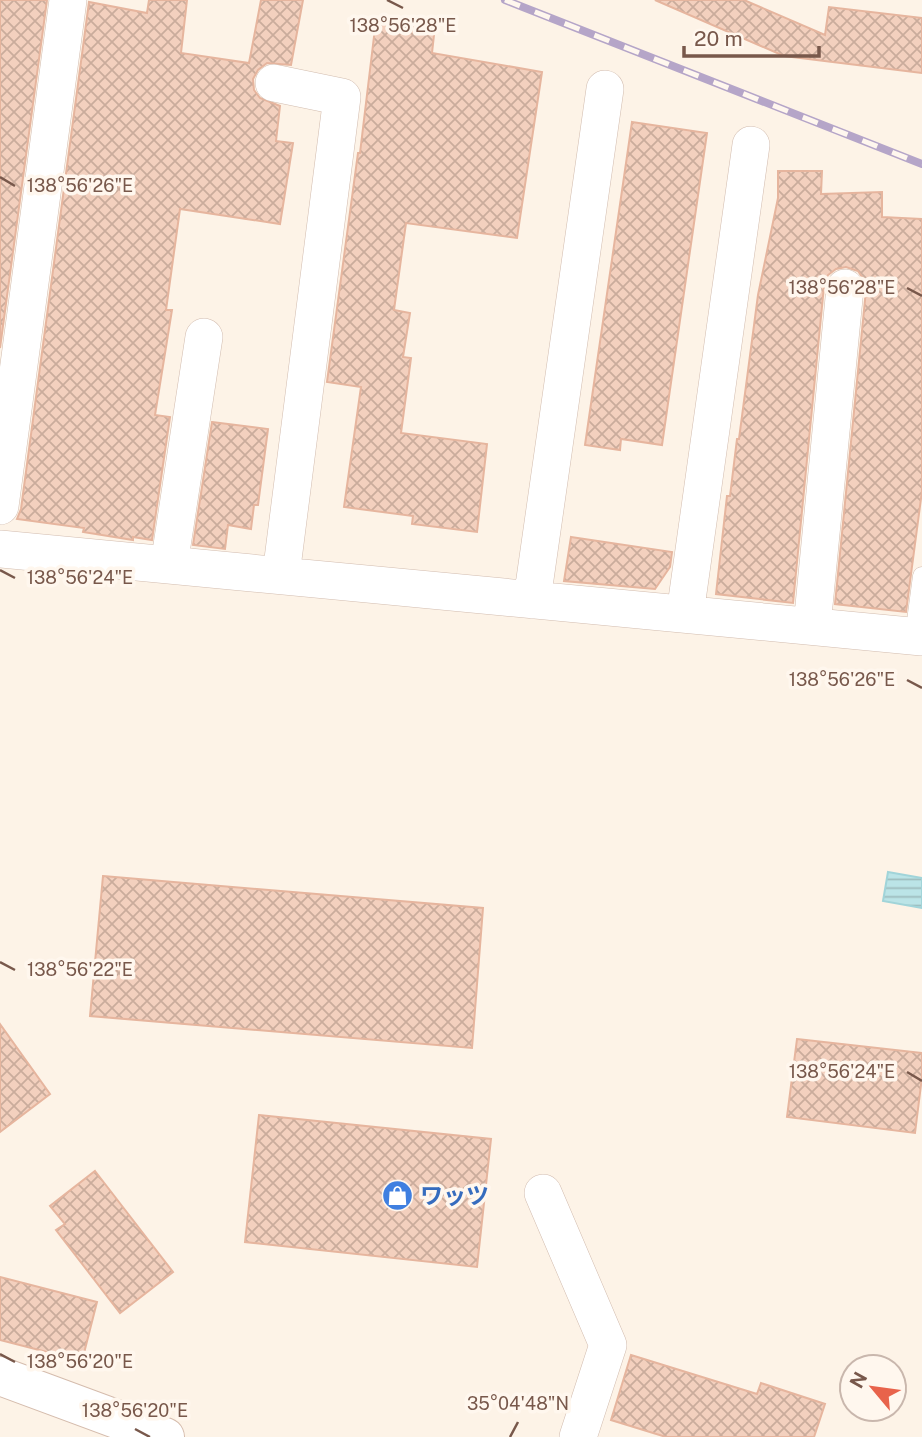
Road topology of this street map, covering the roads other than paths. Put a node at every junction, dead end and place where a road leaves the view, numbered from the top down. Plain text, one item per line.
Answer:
1 (68, 0) edge
2 (274, 83) dead end
3 (605, 89) dead end
4 (751, 145) dead end
5 (845, 288) dead end
6 (204, 337) dead end
7 (0, 506) edge
8 (0, 549) edge
9 (169, 565) junction
10 (281, 575) junction
11 (922, 576) edge
12 (532, 600) junction
13 (685, 614) junction
14 (812, 626) junction
15 (918, 636) edge
16 (543, 1193) dead end
17 (0, 1377) edge
18 (165, 1437) edge
19 (578, 1437) edge

1 - 7 street
2 - 10 street
3 - 12 street
4 - 13 street
5 - 14 street
6 - 9 street
8 - 9 street
9 - 10 street
10 - 12 street
11 - 15 lane
12 - 13 street
13 - 14 street
14 - 15 street
16 - 19 street
17 - 18 street

